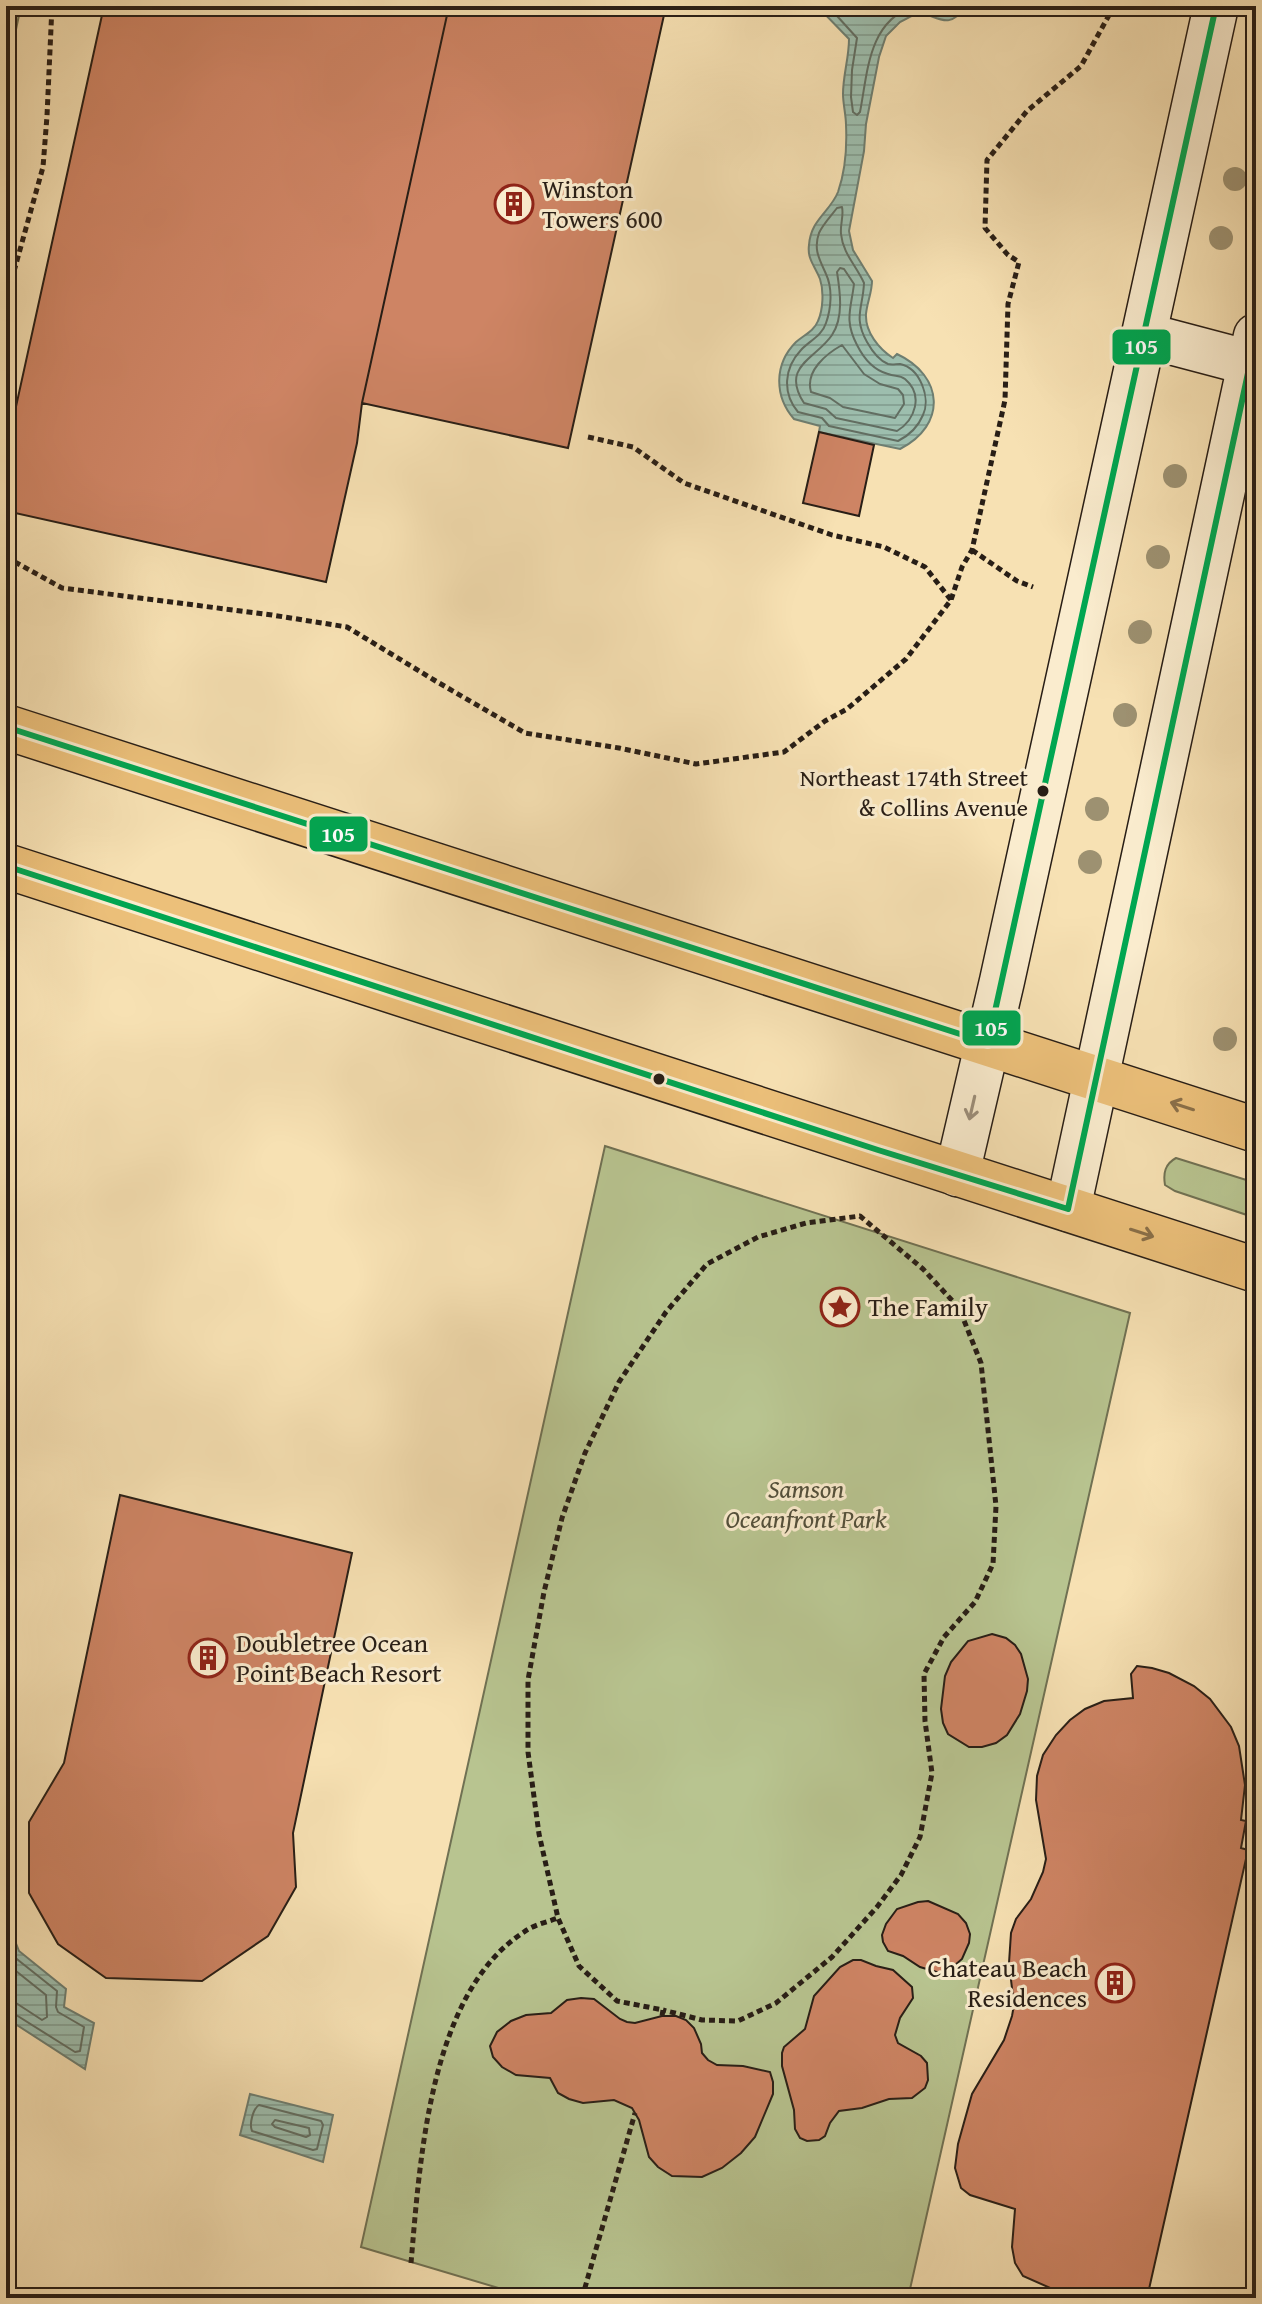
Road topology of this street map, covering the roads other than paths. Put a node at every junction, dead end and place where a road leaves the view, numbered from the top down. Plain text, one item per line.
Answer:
1 (1216, 6) edge
2 (1144, 335) junction
3 (1253, 349) edge
4 (6, 727) edge
5 (6, 866) edge
6 (988, 1043) junction
7 (1096, 1078) junction
8 (1256, 1130) edge
9 (957, 1174) junction
10 (1068, 1209) junction
11 (1256, 1270) edge

1 - 2 street
2 - 3 street
2 - 6 street
3 - 7 street
4 - 6 main road
5 - 9 main road
6 - 7 main road
6 -> 9 street
8 -> 7 main road
7 - 10 street
9 - 10 main road
10 -> 11 main road

